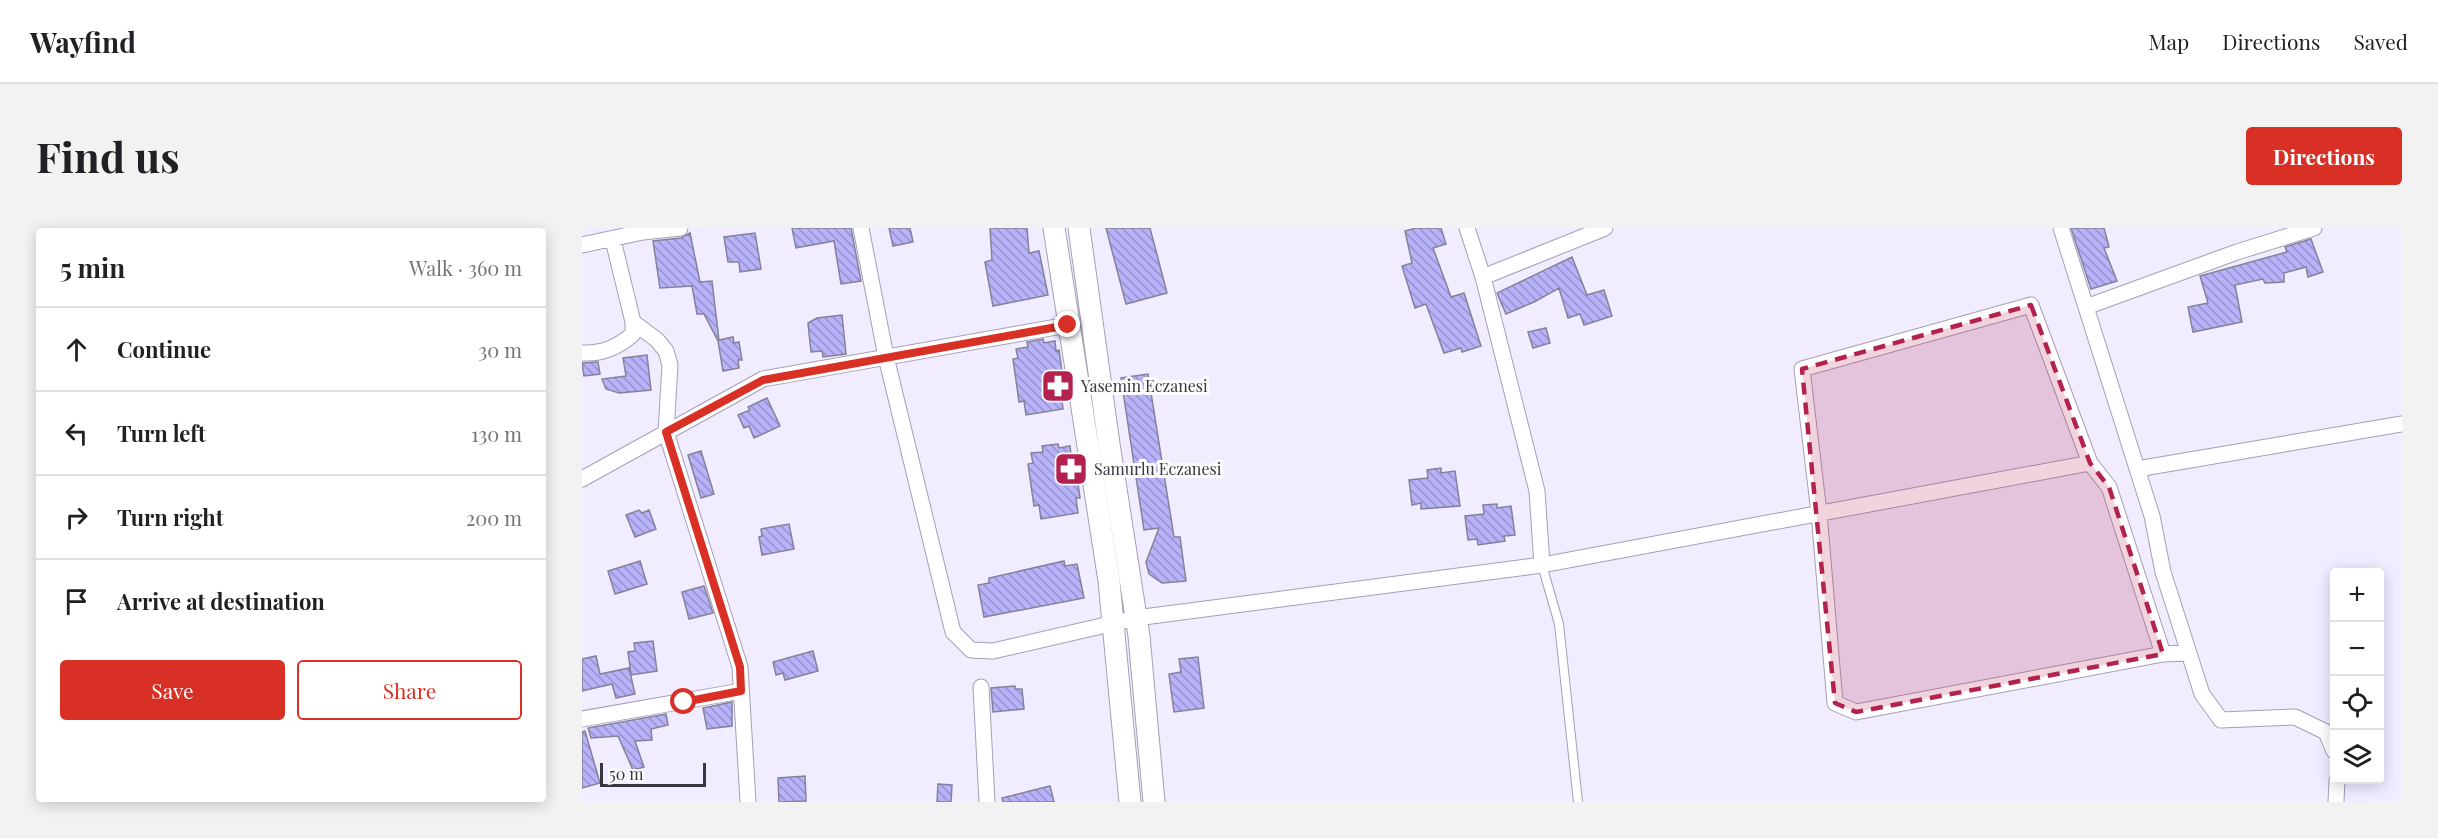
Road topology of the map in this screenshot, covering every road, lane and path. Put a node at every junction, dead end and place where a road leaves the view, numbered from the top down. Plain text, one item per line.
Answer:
1 (680, 228) edge
2 (861, 228) edge
3 (1054, 228) edge
4 (1078, 228) edge
5 (1467, 228) edge
6 (1605, 228) edge
7 (2061, 228) edge
8 (2314, 228) edge
9 (613, 240) junction
10 (582, 245) edge
11 (1483, 277) junction
12 (2086, 307) junction
13 (633, 322) junction
14 (1068, 325) junction
15 (582, 353) edge
16 (886, 357) junction
17 (2402, 424) edge
18 (666, 432) junction
19 (2090, 463) junction
20 (2137, 469) junction
21 (582, 479) edge
22 (1819, 513) junction
23 (1542, 565) junction
24 (1136, 618) junction
25 (1112, 622) junction
26 (2189, 653) junction
27 (2163, 654) junction
28 (981, 687) dead end
29 (741, 691) junction
30 (582, 719) edge
31 (2330, 742) edge
32 (2337, 784) edge
33 (748, 802) edge
34 (987, 802) edge
35 (1130, 802) edge
36 (1154, 802) edge
37 (1578, 802) edge
38 (2336, 802) edge

1 - 9 street
2 - 16 street
3 - 14 main road
4 - 24 main road
5 - 11 street
6 - 11 street
7 - 12 street
8 - 12 street
9 - 10 street
9 - 13 street
11 - 23 street
12 - 20 street
13 - 15 street
13 - 18 street
14 - 16 street
14 - 25 main road
16 - 18 street
16 - 25 street
17 - 20 street
18 - 21 street
18 - 29 street
19 - 22 street
19 - 22 street
19 - 27 street
20 - 26 street
22 - 23 street
22 - 27 street
23 - 24 street
23 - 37 lane
24 - 25 street
24 - 36 main road
25 - 35 main road
26 - 27 street
26 - 31 street
28 - 34 street
29 - 30 street
29 - 33 street
32 - 38 street

